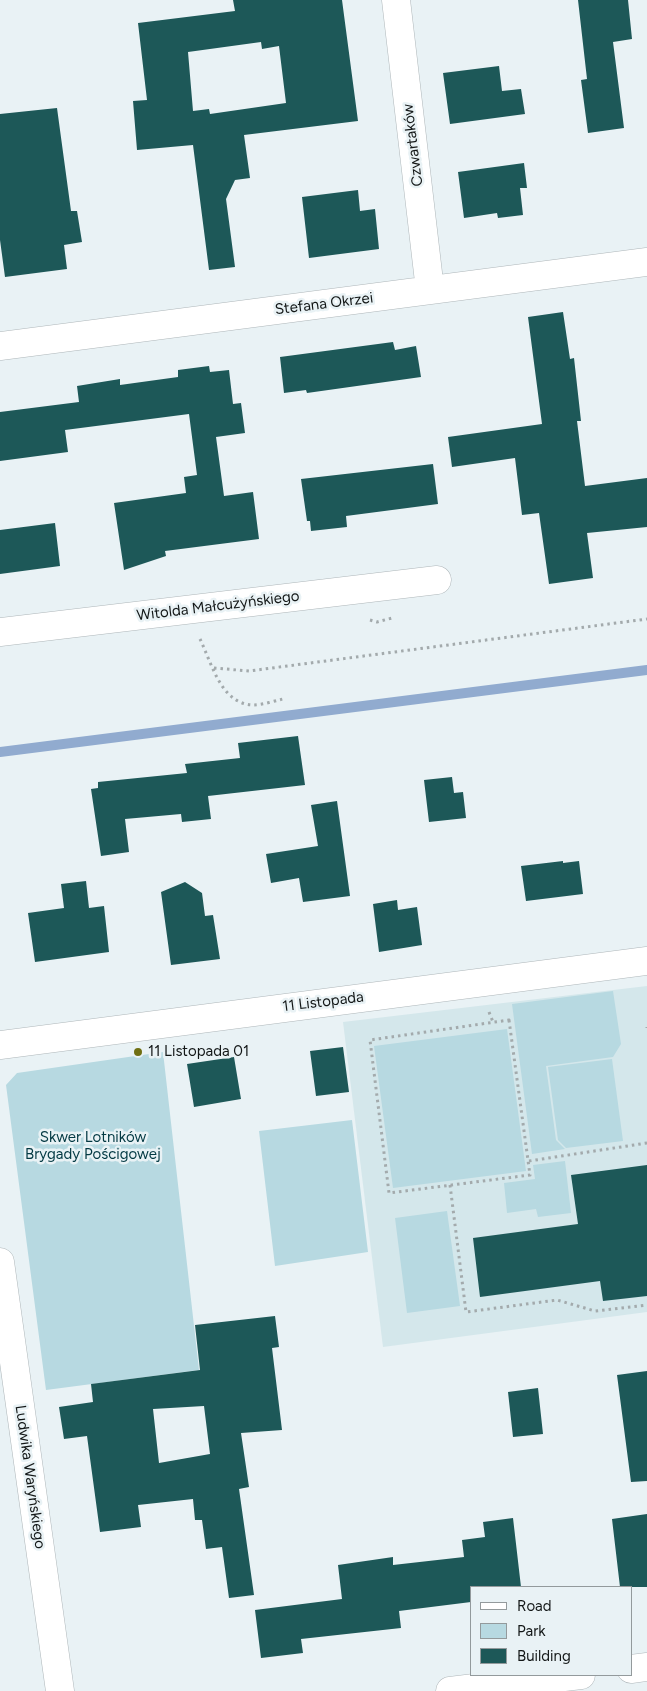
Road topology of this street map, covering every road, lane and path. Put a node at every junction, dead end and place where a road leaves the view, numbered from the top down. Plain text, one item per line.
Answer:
1 (396, 0) edge
2 (647, 262) edge
3 (430, 290) junction
4 (0, 346) edge
5 (437, 580) dead end
6 (186, 610) junction
7 (647, 619) edge
8 (0, 632) edge
9 (214, 668) junction
10 (283, 699) dead end
11 (647, 961) edge
12 (0, 1045) edge
13 (647, 1143) edge
14 (528, 1162) junction
15 (450, 1185) junction
16 (0, 1262) edge
17 (647, 1305) edge
18 (647, 1667) edge
19 (632, 1669) edge
20 (574, 1676) edge
21 (60, 1691) edge
22 (450, 1691) edge

1 - 3 street, Czwartaków
2 - 3 street, Stefana Okrzei
3 - 4 street, Stefana Okrzei
5 - 6 street, Witolda Małcużyńskiego
6 - 8 street, Witolda Małcużyńskiego
6 - 9 path
7 - 9 path
9 - 10 path
11 - 12 street, 11 Listopada
13 - 14 path
14 - 15 path
14 - 15 path
15 - 17 path
16 - 21 street, Ludwika Waryńskiego
18 - 19 street
20 - 22 street

